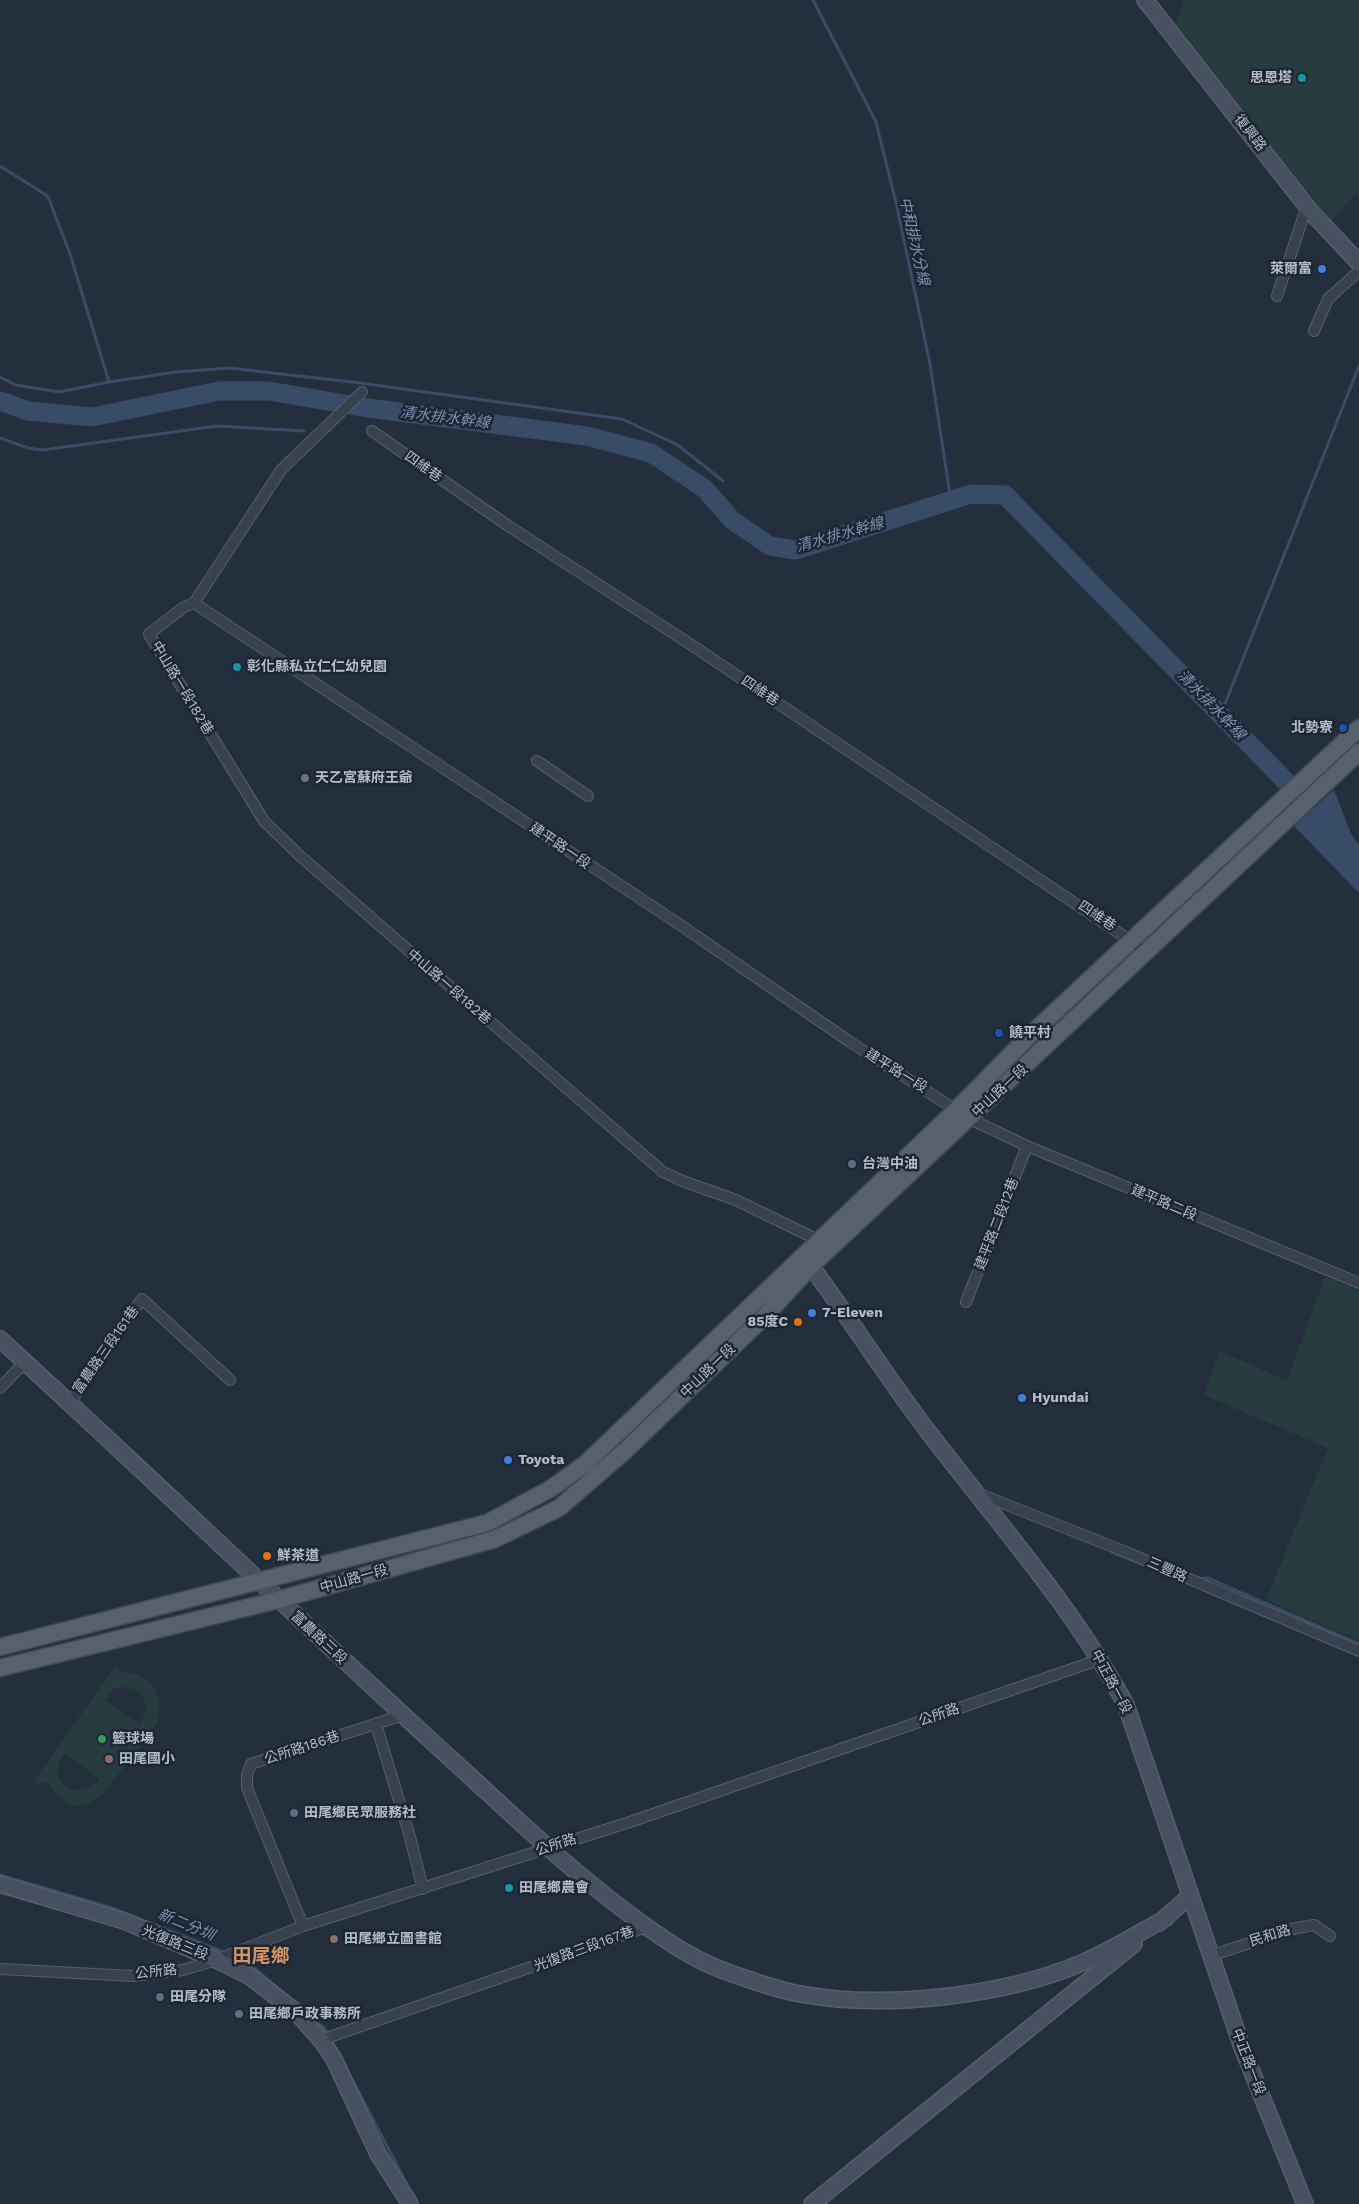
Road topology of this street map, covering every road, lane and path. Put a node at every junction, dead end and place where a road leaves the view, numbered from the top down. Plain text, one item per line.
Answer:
1 (1145, 0) edge
2 (1307, 206) junction
3 (1359, 263) edge
4 (1359, 271) edge
5 (1277, 296) dead end
6 (1314, 331) dead end
7 (362, 392) dead end
8 (372, 432) dead end
9 (194, 603) junction
10 (1359, 728) edge
11 (1359, 752) edge
12 (537, 761) dead end
13 (588, 796) dead end
14 (1132, 940) junction
15 (1147, 952) junction
16 (956, 1110) junction
17 (970, 1119) junction
18 (1027, 1146) junction
19 (825, 1244) junction
20 (807, 1260) junction
21 (1359, 1283) edge
22 (966, 1302) dead end
23 (0, 1339) edge
24 (25, 1362) junction
25 (230, 1380) dead end
26 (0, 1388) edge
27 (71, 1402) junction
28 (974, 1491) junction
29 (260, 1582) junction
30 (278, 1600) junction
31 (0, 1647) edge
32 (1359, 1651) edge
33 (1101, 1659) junction
34 (0, 1668) edge
35 (403, 1715) junction
36 (376, 1724) junction
37 (548, 1848) junction
38 (0, 1884) edge
39 (423, 1889) junction
40 (1190, 1896) junction
41 (1166, 1918) junction
42 (303, 1926) junction
43 (646, 1927) junction
44 (1330, 1936) dead end
45 (1210, 1956) junction
46 (216, 1960) junction
47 (1082, 1963) junction
48 (0, 1969) edge
49 (1092, 1978) junction
50 (321, 2040) junction
51 (410, 2204) edge
52 (812, 2204) edge
53 (1305, 2204) edge

1 - 2 street, 復興路
2 - 3 street, 復興路
2 - 5 street
4 - 6 street
7 - 9 street
8 - 14 street, 四維巷
9 - 16 street, 建平路一段
9 - 19 street, 中山路一段182巷
10 - 14 main road, 中山路一段
11 - 15 main road, 中山路一段
12 - 13 street
14 - 15 street, 四維巷
14 - 16 main road, 中山路一段
15 - 17 main road, 中山路一段
16 - 17 street, 建平路一段
16 - 19 main road, 中山路一段
17 - 18 street, 建平路二段
17 - 19 main road, 中山路一段
18 - 21 street, 建平路二段
18 - 22 street, 建平路二段12巷
19 - 20 main road, 中山路一段
20 - 28 street, 中正路一段
20 - 29 main road, 中山路一段
20 - 30 main road, 中山路一段
23 - 24 street, 富農路三段
24 - 26 street
24 - 27 street, 富農路三段
25 - 27 street, 富農路三段161巷
27 - 29 street, 富農路三段
28 - 32 street, 三豐路
28 - 33 street, 中正路一段
29 - 30 street, 富農路三段
29 - 31 main road, 中山路一段
30 - 34 main road, 中山路一段
30 - 35 street, 富農路三段
33 - 37 street, 公所路
33 - 40 street, 中正路一段
35 - 36 street, 公所路186巷
35 - 37 street, 富農路三段
36 - 39 street
36 - 42 street, 公所路186巷
37 - 39 street, 公所路
37 - 43 street, 富農路三段
38 - 46 street, 光復路三段
39 - 42 street, 公所路
40 - 41 street
40 - 45 street, 中正路一段
41 - 47 street, 光復路三段167巷
41 - 49 street
42 - 46 street, 公所路
43 - 47 street, 光復路三段167巷
43 - 50 street, 光復路三段167巷
44 - 45 street, 民和路
45 - 53 street, 中正路一段
46 - 48 street, 公所路
46 - 50 street, 光復路三段
47 - 49 street
49 - 52 street
50 - 51 street, 光復路三段

